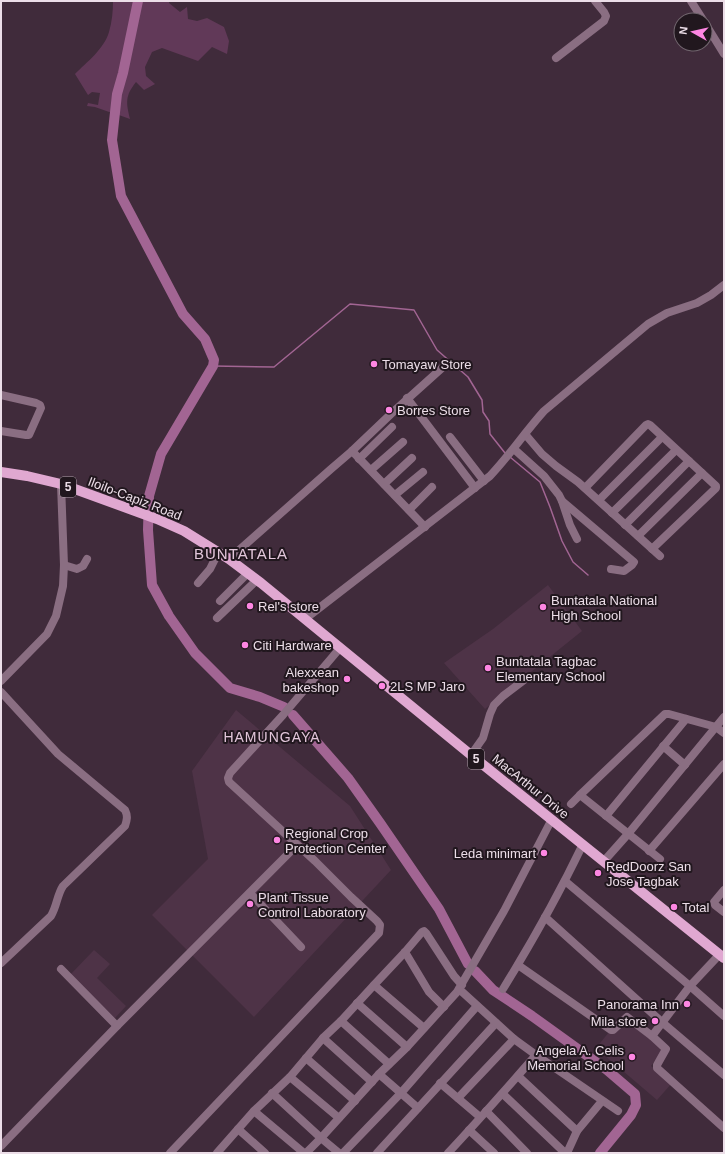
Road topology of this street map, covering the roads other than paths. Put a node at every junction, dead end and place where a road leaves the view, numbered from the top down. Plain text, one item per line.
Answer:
1 (596, 1) edge
2 (691, 1) edge
3 (698, 12) edge
4 (713, 37) edge
5 (724, 54) edge
6 (556, 58) dead end
7 (724, 285) edge
8 (442, 368) dead end
9 (1, 395) edge
10 (407, 398) junction
11 (392, 427) dead end
12 (1, 431) edge
13 (525, 434) junction
14 (450, 437) dead end
15 (662, 437) junction
16 (403, 442) dead end
17 (513, 450) junction
18 (676, 450) junction
19 (352, 451) junction
20 (360, 458) junction
21 (412, 458) dead end
22 (689, 461) junction
23 (371, 470) junction
24 (1, 472) edge
25 (423, 472) dead end
26 (702, 473) junction
27 (484, 481) junction
28 (61, 484) junction
29 (384, 484) junction
30 (432, 487) dead end
31 (475, 488) junction
32 (585, 488) junction
33 (395, 496) junction
34 (599, 500) junction
35 (562, 501) junction
36 (409, 510) junction
37 (612, 513) junction
38 (625, 525) junction
39 (425, 527) junction
40 (638, 536) junction
41 (577, 539) dead end
42 (652, 549) junction
43 (218, 553) junction
44 (660, 556) dead end
45 (88, 559) dead end
46 (229, 559) junction
47 (64, 565) junction
48 (611, 570) dead end
49 (248, 573) junction
50 (257, 580) junction
51 (198, 584) dead end
52 (220, 601) dead end
53 (217, 618) dead end
54 (305, 619) junction
55 (340, 648) junction
56 (524, 680) dead end
57 (1, 681) edge
58 (1, 692) edge
59 (724, 717) edge
60 (686, 718) junction
61 (716, 727) junction
62 (724, 733) edge
63 (663, 746) junction
64 (471, 755) junction
65 (724, 764) edge
66 (685, 765) junction
67 (580, 795) junction
68 (572, 804) dead end
69 (606, 816) junction
70 (552, 819) junction
71 (628, 834) junction
72 (583, 844) junction
73 (297, 845) junction
74 (650, 851) junction
75 (660, 859) dead end
76 (604, 861) junction
77 (565, 881) junction
78 (724, 890) edge
79 (250, 893) junction
80 (724, 912) edge
81 (546, 917) junction
82 (301, 947) dead end
83 (405, 952) junction
84 (722, 956) edge
85 (1, 963) edge
86 (518, 965) junction
87 (62, 969) dead end
88 (374, 985) junction
89 (690, 986) junction
90 (461, 987) junction
91 (503, 989) dead end
92 (357, 1002) junction
93 (477, 1006) junction
94 (444, 1007) junction
95 (724, 1016) edge
96 (341, 1021) junction
97 (496, 1023) junction
98 (662, 1023) junction
99 (117, 1026) junction
100 (424, 1028) junction
101 (652, 1036) junction
102 (322, 1038) junction
103 (514, 1039) junction
104 (407, 1047) junction
105 (536, 1055) junction
106 (306, 1058) junction
107 (389, 1064) junction
108 (379, 1074) junction
109 (724, 1075) edge
110 (290, 1076) junction
111 (518, 1076) junction
112 (372, 1082) junction
113 (440, 1083) junction
114 (401, 1093) junction
115 (272, 1094) junction
116 (503, 1094) junction
117 (458, 1098) junction
118 (355, 1101) junction
119 (602, 1101) junction
120 (418, 1108) junction
121 (254, 1111) junction
122 (486, 1111) junction
123 (618, 1111) dead end
124 (480, 1117) junction
125 (339, 1118) junction
126 (724, 1128) edge
127 (238, 1129) junction
128 (469, 1130) junction
129 (578, 1131) junction
130 (321, 1138) junction
131 (1, 1146) edge
132 (223, 1151) edge
133 (453, 1151) edge
134 (170, 1153) edge
135 (265, 1153) edge
136 (305, 1153) edge
137 (339, 1153) edge
138 (343, 1153) edge
139 (377, 1153) edge
140 (494, 1153) edge
141 (527, 1153) edge
142 (566, 1153) edge

1 - 6 street
2 - 3 street
4 - 5 street
7 - 13 street
8 - 10 street
9 - 12 street
10 - 19 street
10 - 31 street
11 - 20 street
13 - 17 street
13 - 32 street
14 - 27 street
15 - 18 street
15 - 32 street
15 - 34 street
16 - 23 street
17 - 27 street
17 - 35 street
18 - 22 street
18 - 37 street
19 - 20 street
19 - 46 street
20 - 23 street
21 - 29 street
22 - 26 street
22 - 38 street
23 - 29 street
24 - 28 main road, Iloilo-Capiz Road / 5
25 - 33 street
26 - 40 street
26 - 42 street
27 - 31 street
28 - 43 main road, Iloilo-Capiz Road / 5
28 - 47 street
29 - 33 street
30 - 36 street
31 - 39 street
32 - 34 street
33 - 36 street
34 - 37 street
35 - 41 street
35 - 48 street
36 - 39 street
37 - 38 street
38 - 40 street
39 - 54 street
40 - 42 street
42 - 44 street
43 - 46 main road, Iloilo-Capiz Road / 5
43 - 51 street
45 - 47 street
46 - 49 main road, MacArthur Drive / 5
47 - 57 street
49 - 50 main road, MacArthur Drive / 5
49 - 52 street
50 - 53 street
50 - 54 main road, MacArthur Drive / 5
54 - 55 main road, MacArthur Drive / 5
55 - 64 main road, MacArthur Drive / 5
55 - 73 street
56 - 64 street
58 - 85 street
59 - 61 street
60 - 61 street
60 - 63 street
60 - 67 street
61 - 62 street
61 - 66 street
63 - 66 street
63 - 69 street
64 - 70 main road, MacArthur Drive / 5
65 - 74 street
66 - 71 street
67 - 68 street
67 - 69 street
69 - 71 street
70 - 72 main road, MacArthur Drive / 5
70 - 90 street
71 - 74 street
71 - 76 street
72 - 76 main road, MacArthur Drive / 5
72 - 77 street
73 - 79 street
73 - 134 street
74 - 75 street
76 - 84 main road, MacArthur Drive / 5
77 - 81 street
77 - 89 street
78 - 80 street
79 - 82 street
79 - 99 street
81 - 86 street
81 - 98 street
83 - 88 street
83 - 90 street
83 - 94 street
84 - 89 street
86 - 91 street
86 - 101 street
87 - 99 street
88 - 92 street
88 - 100 street
89 - 95 street
89 - 98 street
90 - 93 street
90 - 94 street
92 - 96 street
92 - 104 street
93 - 97 street
93 - 114 street
94 - 100 street
96 - 102 street
96 - 107 street
97 - 103 street
97 - 113 street
98 - 101 street
98 - 109 street
99 - 131 street
100 - 104 street
101 - 126 street
102 - 106 street
102 - 112 street
103 - 105 street
103 - 117 street
104 - 107 street
105 - 111 street
105 - 119 street
106 - 110 street
106 - 118 street
107 - 108 street
108 - 112 street
108 - 114 street
110 - 115 street
110 - 125 street
111 - 116 street
111 - 129 street
112 - 118 street
113 - 117 street
113 - 120 street
114 - 120 street
114 - 138 street
115 - 121 street
115 - 130 street
116 - 122 street
116 - 142 street
117 - 124 street
118 - 125 street
119 - 123 street
119 - 129 street
120 - 139 street
121 - 127 street
121 - 136 street
122 - 124 street
122 - 141 street
124 - 128 street
125 - 130 street
127 - 132 street
127 - 135 street
128 - 133 street
128 - 140 street
129 - 142 street
130 - 136 street
130 - 137 street

